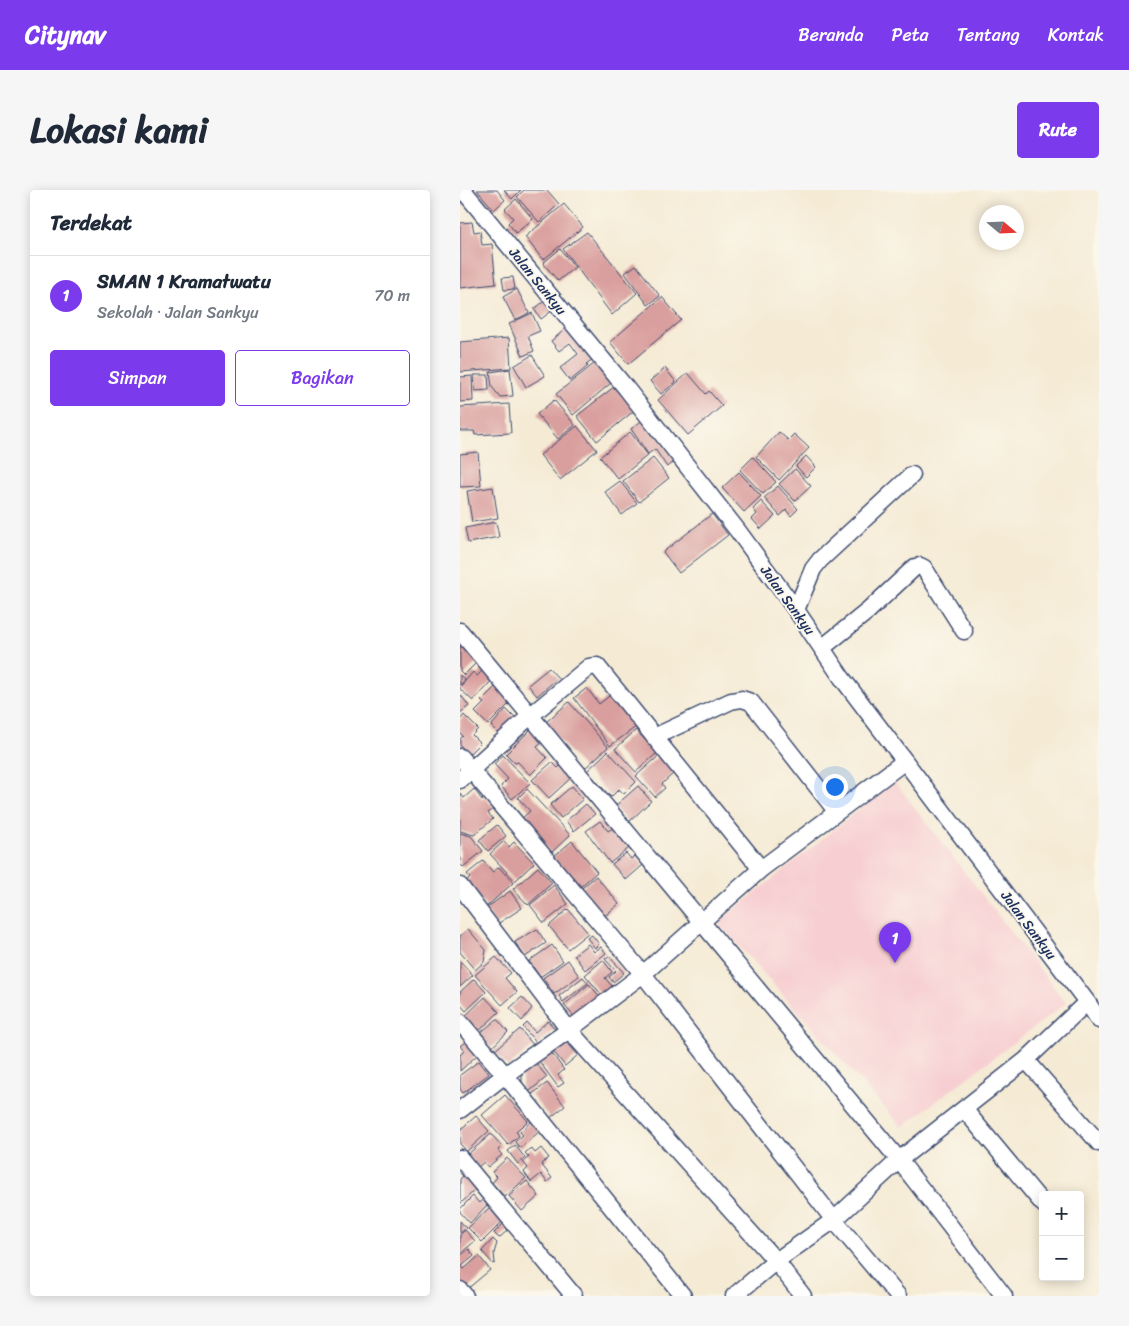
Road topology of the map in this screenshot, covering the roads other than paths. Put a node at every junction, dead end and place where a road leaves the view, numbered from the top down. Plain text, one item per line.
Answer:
1 (463, 190) edge
2 (912, 474) dead end
3 (796, 610) junction
4 (460, 631) edge
5 (964, 631) dead end
6 (822, 648) junction
7 (530, 716) junction
8 (654, 737) junction
9 (460, 757) edge
10 (905, 761) junction
11 (466, 775) edge
12 (837, 812) junction
13 (761, 869) junction
14 (460, 886) edge
15 (701, 922) junction
16 (643, 974) junction
17 (1087, 1002) junction
18 (1099, 1020) edge
19 (460, 1022) edge
20 (569, 1030) junction
21 (1026, 1060) junction
22 (505, 1075) junction
23 (964, 1109) junction
24 (460, 1110) edge
25 (1099, 1143) edge
26 (460, 1158) edge
27 (899, 1160) junction
28 (1039, 1199) edge
29 (834, 1220) junction
30 (776, 1261) junction
31 (460, 1290) edge
32 (465, 1296) edge
33 (574, 1296) edge
34 (683, 1296) edge
35 (734, 1296) edge
36 (803, 1296) edge
37 (898, 1296) edge
38 (1004, 1296) edge

1 - 3 street, Jalan Sankyu
2 - 3 street
3 - 6 street, Jalan Sankyu
4 - 7 street
5 - 6 street
6 - 10 street, Jalan Sankyu
7 - 8 street
7 - 11 street
7 - 15 street
8 - 12 street
8 - 13 street
9 - 11 street
10 - 12 street
10 - 17 street, Jalan Sankyu
11 - 16 street
12 - 13 street
13 - 15 street
14 - 20 street
15 - 16 street
15 - 27 street
16 - 20 street
16 - 29 street
17 - 18 street, Jalan Sankyu
17 - 21 street
19 - 22 street
20 - 22 street
20 - 30 street
21 - 23 street
21 - 25 street
22 - 24 street
22 - 34 street
23 - 27 street
23 - 28 street
26 - 33 street
27 - 29 street
27 - 38 street
29 - 30 street
29 - 37 street
30 - 35 street
30 - 36 street
31 - 32 street

